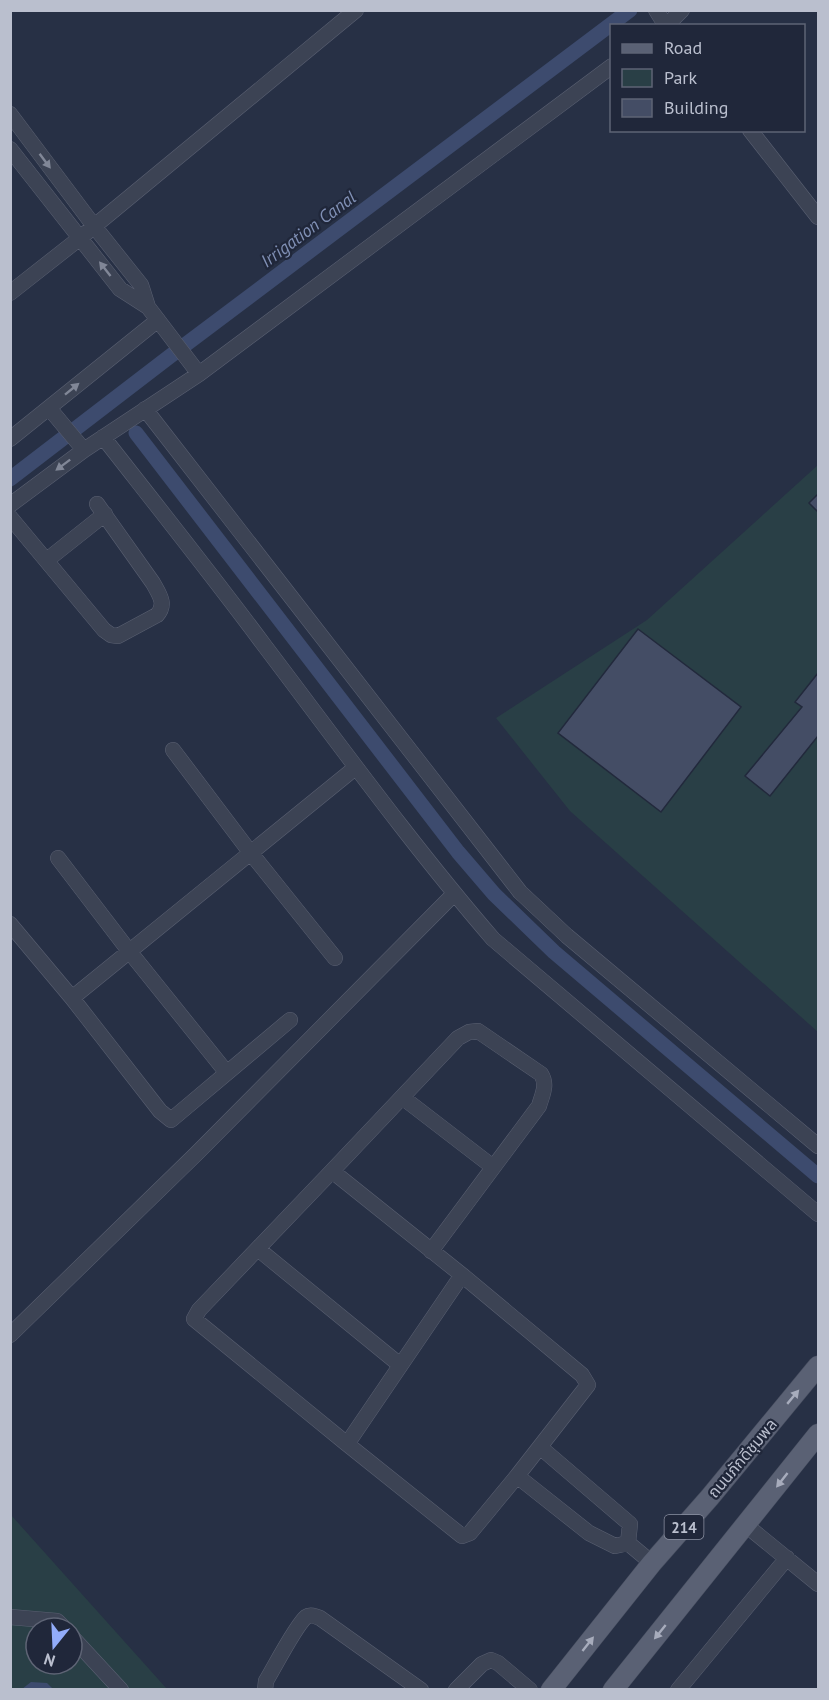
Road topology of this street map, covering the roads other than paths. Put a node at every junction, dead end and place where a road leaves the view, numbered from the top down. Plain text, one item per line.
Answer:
1 (356, 10) edge
2 (682, 10) edge
3 (663, 20) edge
4 (610, 67) edge
5 (10, 114) edge
6 (752, 132) edge
7 (10, 149) edge
8 (819, 217) edge
9 (94, 226) junction
10 (80, 238) junction
11 (10, 293) edge
12 (148, 307) junction
13 (162, 325) junction
14 (195, 369) junction
15 (145, 409) junction
16 (53, 413) junction
17 (103, 437) junction
18 (10, 439) edge
19 (81, 446) junction
20 (10, 505) edge
21 (10, 517) edge
22 (47, 560) junction
23 (173, 750) dead end
24 (355, 768) junction
25 (250, 852) junction
26 (58, 858) dead end
27 (454, 894) junction
28 (10, 924) edge
29 (129, 951) junction
30 (334, 958) dead end
31 (72, 998) junction
32 (290, 1020) dead end
33 (227, 1073) junction
34 (402, 1097) junction
35 (819, 1146) edge
36 (493, 1167) junction
37 (332, 1171) junction
38 (819, 1214) edge
39 (258, 1249) junction
40 (431, 1251) junction
41 (462, 1275) junction
42 (10, 1335) edge
43 (400, 1365) junction
44 (819, 1366) edge
45 (819, 1434) edge
46 (347, 1444) junction
47 (540, 1447) junction
48 (517, 1476) junction
49 (747, 1526) junction
50 (628, 1543) junction
51 (787, 1558) junction
52 (652, 1563) junction
53 (819, 1584) edge
54 (84, 1650) edge
55 (121, 1689) edge
56 (265, 1689) edge
57 (421, 1689) edge
58 (456, 1689) edge
59 (530, 1689) edge
60 (551, 1689) edge
61 (613, 1689) edge
62 (678, 1689) edge

1 - 9 street
2 - 3 street
4 - 14 street
5 -> 9 street
6 - 8 street
7 - 10 street
9 - 10 street
9 - 12 street
10 - 11 street
12 -> 10 street
12 - 13 street
13 - 14 street
16 -> 13 street
14 - 15 street
15 - 17 street
15 - 35 street
16 - 18 street
16 - 19 street
17 - 19 street
17 - 24 street
19 -> 20 street
21 - 22 street
22 - 22 street
23 - 25 street
24 - 25 street
24 - 27 street
25 - 29 street
25 - 30 street
26 - 29 street
27 - 38 street
27 - 42 street
28 - 31 street
29 - 31 street
29 - 33 street
31 - 33 street
32 - 33 street
34 - 36 street
34 - 36 street
34 - 37 street
36 - 40 street
37 - 39 street
37 - 40 street
39 - 43 street
39 - 46 street
40 - 41 street
41 - 43 street
41 - 47 street
43 - 46 street
52 -> 44 main road, ถนนภักดีชุมพล / 214
45 -> 49 main road
46 - 48 street
47 - 48 street
47 - 50 street
48 - 50 street
49 - 51 street
49 -> 61 main road
50 - 52 street
51 - 53 street
51 - 62 street
60 -> 52 main road, ถนนภักดีชุมพล / 214
54 - 55 street
56 - 57 street
58 - 59 street

